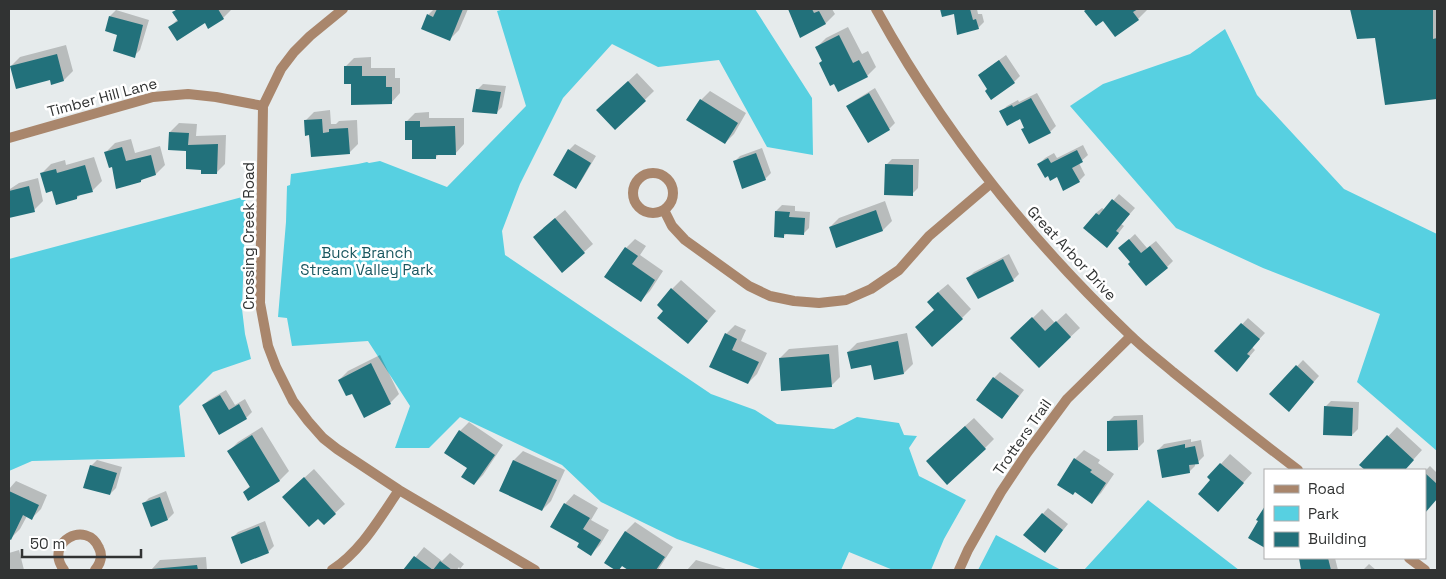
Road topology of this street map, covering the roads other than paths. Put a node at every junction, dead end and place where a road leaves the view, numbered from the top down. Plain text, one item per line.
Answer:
1 (343, 9) edge
2 (876, 9) edge
3 (263, 106) junction
4 (9, 138) edge
5 (990, 184) junction
6 (664, 210) junction
7 (1131, 336) junction
8 (1297, 469) edge
9 (399, 490) junction
10 (1410, 559) edge
11 (64, 570) edge
12 (95, 570) edge
13 (332, 570) edge
14 (535, 570) edge
15 (959, 570) edge
16 (1425, 570) edge

1 - 3 street, Crossing Creek Road
2 - 5 street, Great Arbor Drive
3 - 4 street, Timber Hill Lane
3 - 9 street, Crossing Creek Road
5 - 6 street
5 - 7 street, Great Arbor Drive
6 - 6 street
7 - 8 street, Great Arbor Drive
7 - 15 street, Trotters Trail
9 - 13 street
9 - 14 street, Crossing Creek Road
10 - 16 street
11 - 12 street

